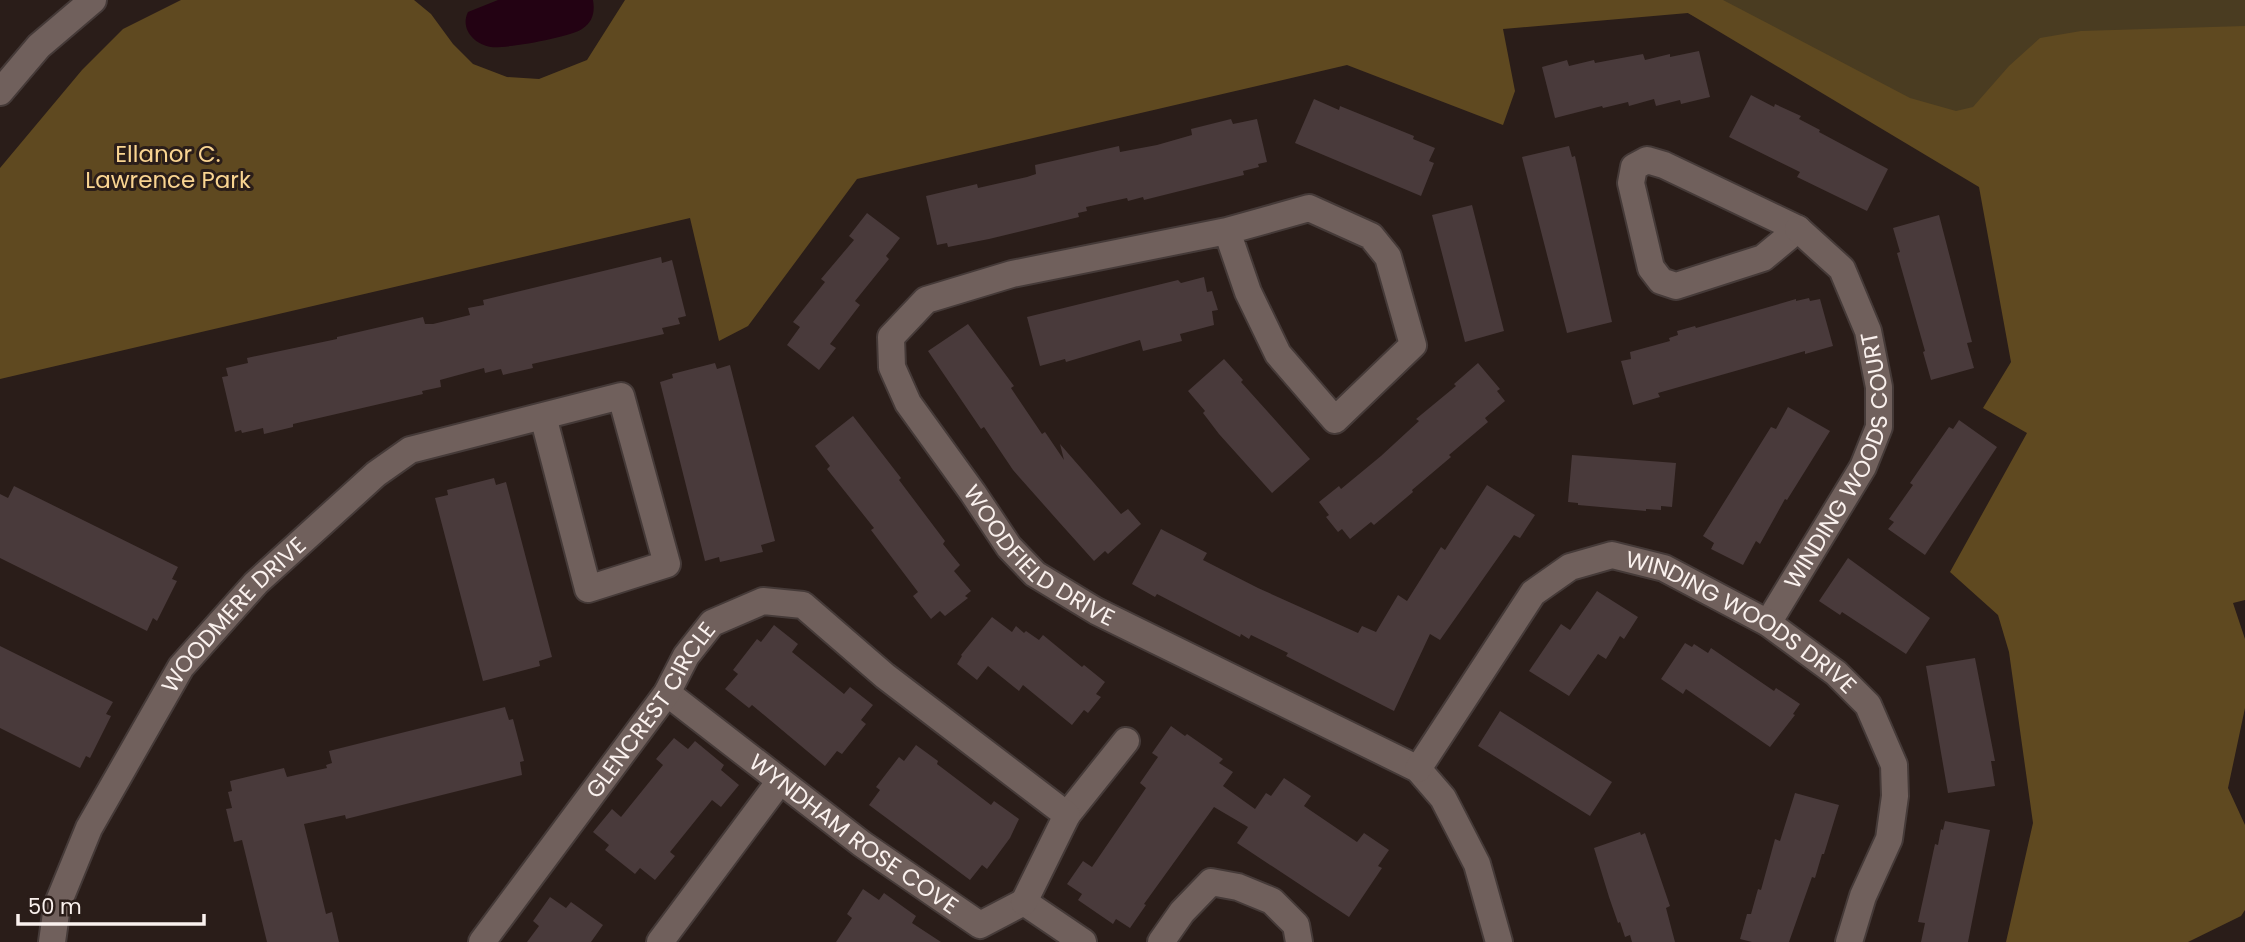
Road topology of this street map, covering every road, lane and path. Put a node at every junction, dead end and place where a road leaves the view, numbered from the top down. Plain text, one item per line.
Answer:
1 (93, 0) edge
2 (0, 92) edge
3 (1798, 229) junction
4 (1227, 231) junction
5 (542, 416) junction
6 (1768, 623) junction
7 (667, 693) junction
8 (1126, 741) dead end
9 (1418, 769) junction
10 (780, 781) junction
11 (1067, 815) junction
12 (1024, 902) junction
13 (976, 934) edge
14 (52, 942) edge
15 (482, 942) edge
16 (660, 942) edge
17 (1083, 942) edge
18 (1161, 942) edge
19 (1299, 942) edge
20 (1499, 942) edge
21 (1849, 942) edge

1 - 2 street
3 - 3 street, WINDING WOODS COURT
3 - 6 street, WINDING WOODS COURT
4 - 4 street, WOODFIELD DRIVE
4 - 9 street, WOODFIELD DRIVE
5 - 5 street, WOODMERE DRIVE
5 - 14 street, WOODMERE DRIVE
6 - 9 street, WINDING WOODS DRIVE
6 - 21 street, WINDING WOODS DRIVE
7 - 10 street, WYNDHAM ROSE COVE
7 - 11 street, GLENCREST CIRCLE
7 - 15 street, GLENCREST CIRCLE
8 - 11 street
9 - 20 street, WOODFIELD DRIVE
10 - 13 street, WYNDHAM ROSE COVE
10 - 16 street
11 - 12 street
12 - 13 street, WYNDHAM ROSE COVE
12 - 17 street
18 - 19 street

